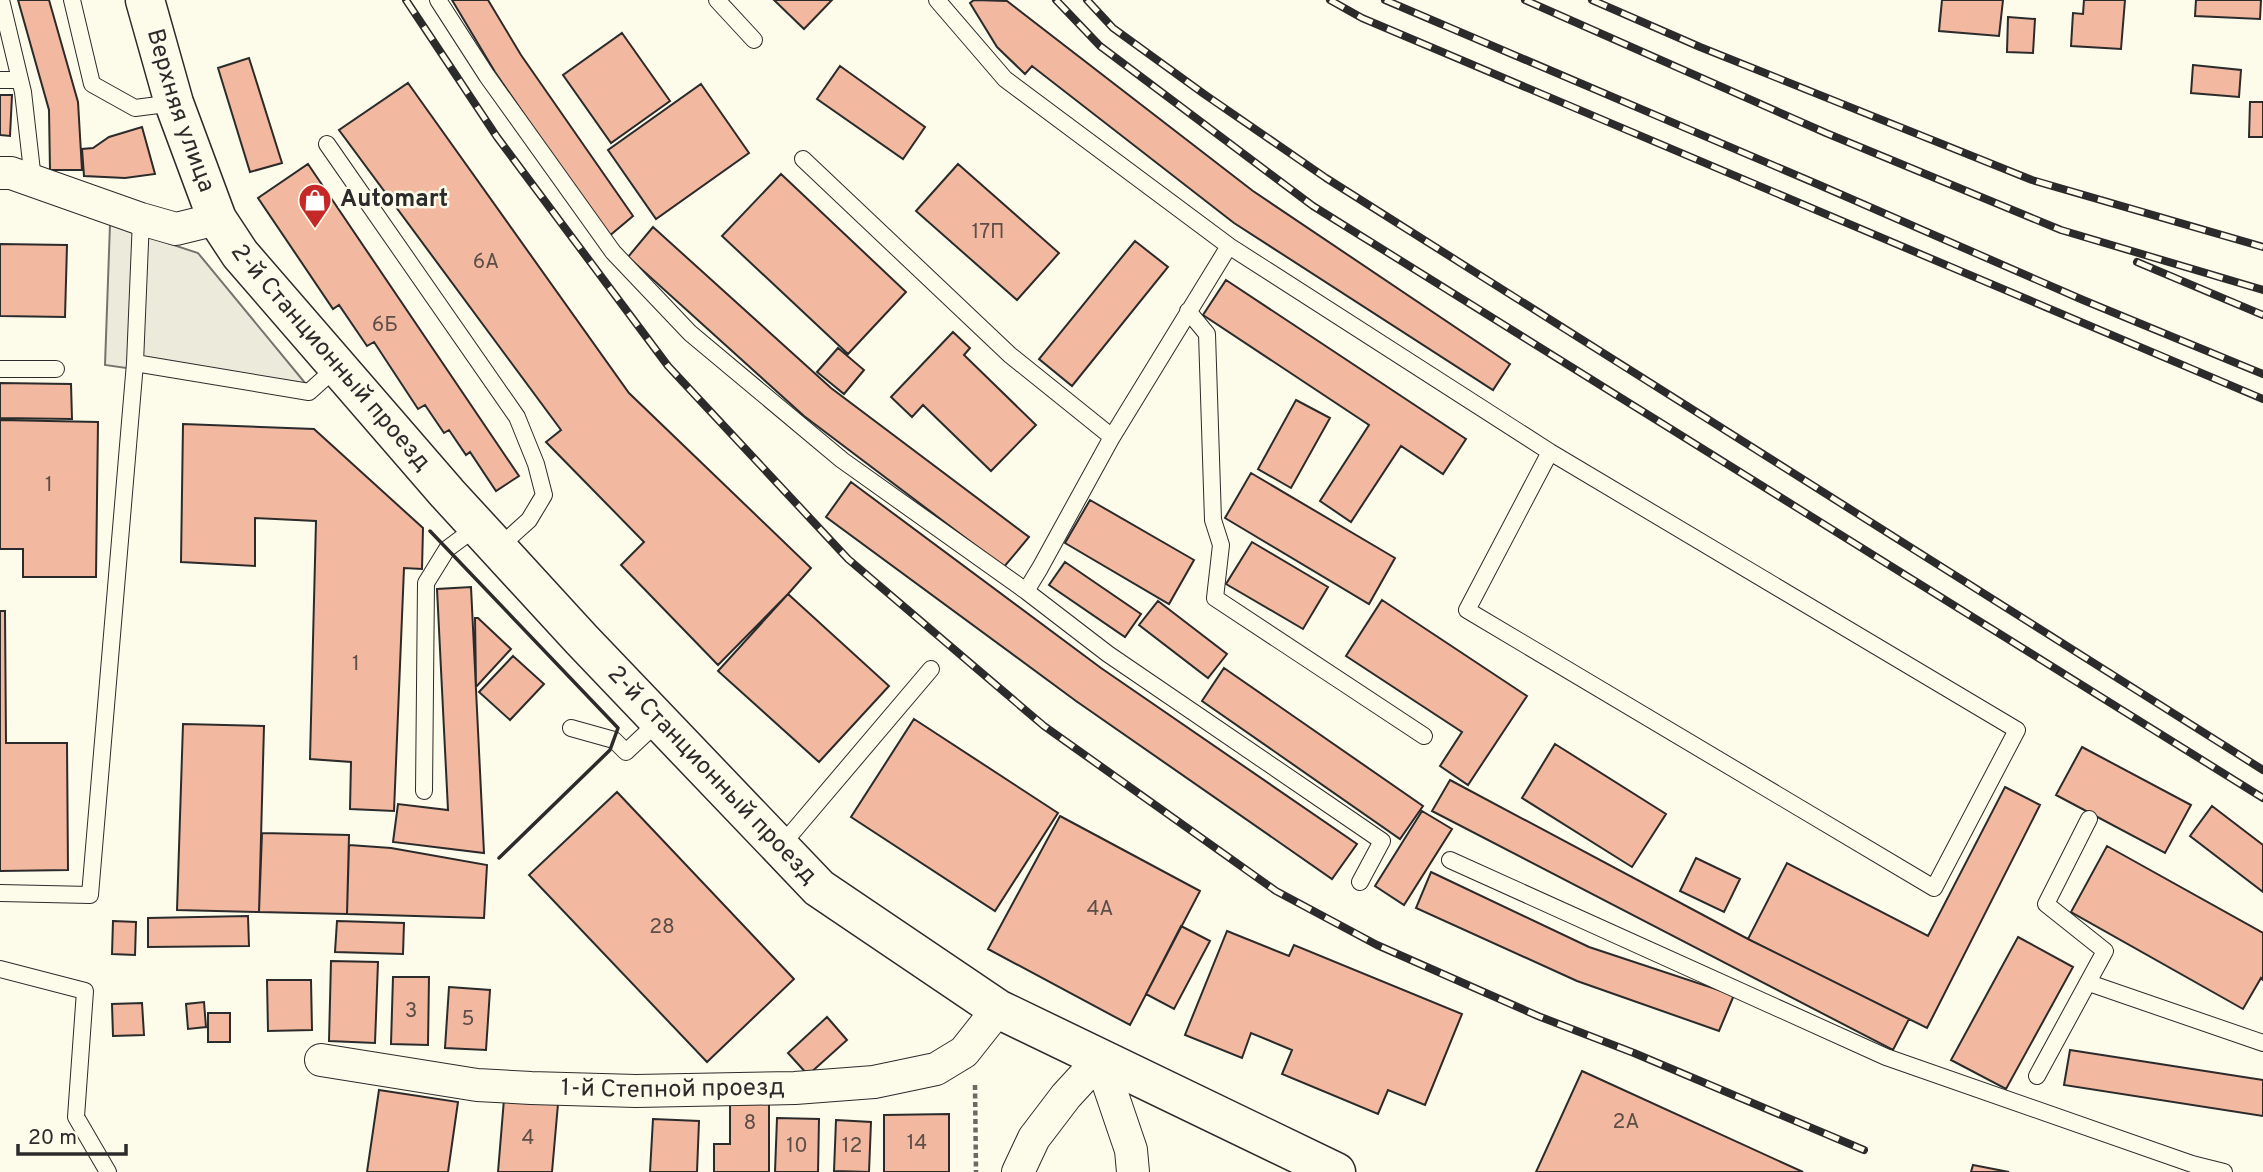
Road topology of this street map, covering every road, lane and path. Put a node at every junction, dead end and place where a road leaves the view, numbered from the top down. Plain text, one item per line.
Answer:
1 (1, 0) edge
2 (72, 0) edge
3 (145, 0) edge
4 (438, 0) edge
5 (717, 0) edge
6 (937, 0) edge
7 (754, 40) dead end
8 (0, 80) edge
9 (20, 80) junction
10 (174, 103) junction
11 (327, 144) dead end
12 (803, 159) dead end
13 (0, 173) edge
14 (33, 180) junction
15 (141, 219) junction
16 (217, 219) junction
17 (1229, 246) junction
18 (1188, 311) junction
19 (135, 362) junction
20 (338, 366) junction
21 (0, 369) edge
22 (56, 369) dead end
23 (1112, 437) junction
24 (1550, 452) junction
25 (488, 537) junction
26 (1026, 591) junction
27 (931, 669) dead end
28 (659, 721) junction
29 (571, 728) dead end
30 (1424, 736) dead end
31 (424, 791) dead end
32 (2089, 818) dead end
33 (780, 847) junction
34 (1450, 860) dead end
35 (1360, 882) dead end
36 (0, 893) edge
37 (0, 969) edge
38 (2089, 983) junction
39 (998, 1009) junction
40 (2263, 1043) edge
41 (1100, 1059) junction
42 (321, 1060) dead end
43 (2037, 1076) dead end
44 (975, 1083) dead end
45 (107, 1172) edge
46 (975, 1172) edge
47 (1018, 1172) edge
48 (1133, 1172) edge
49 (1336, 1172) edge
50 (2224, 1172) edge

1 - 9 lane
2 - 10 lane
3 - 10 main road, Верхняя улица
4 - 26 lane
5 - 7 lane
6 - 17 lane
8 - 9 lane
9 - 14 lane
10 - 16 main road, Верхняя улица
11 - 25 lane
12 - 23 lane
13 - 14 street
14 - 15 street
15 - 16 street
15 - 19 lane
16 - 20 main road, 2-й Станционный проезд
17 - 18 lane
17 - 24 lane
18 - 23 lane
18 - 30 lane
19 - 20 lane
19 - 36 lane
20 - 25 main road, 2-й Станционный проезд
21 - 22 lane
23 - 26 lane
24 - 24 lane
25 - 28 main road, 2-й Станционный проезд
25 - 31 lane
26 - 35 lane
27 - 33 lane
28 - 29 lane
28 - 33 main road, 2-й Станционный проезд
32 - 38 lane
33 - 39 main road, 2-й Станционный проезд
34 - 50 lane
37 - 45 lane
38 - 40 lane
38 - 43 lane
39 - 41 main road, 2-й Станционный проезд
39 - 42 street, 1-й Степной проезд
41 - 47 street
41 - 48 street
41 - 49 main road, 2-й Станционный проезд
44 - 46 path

